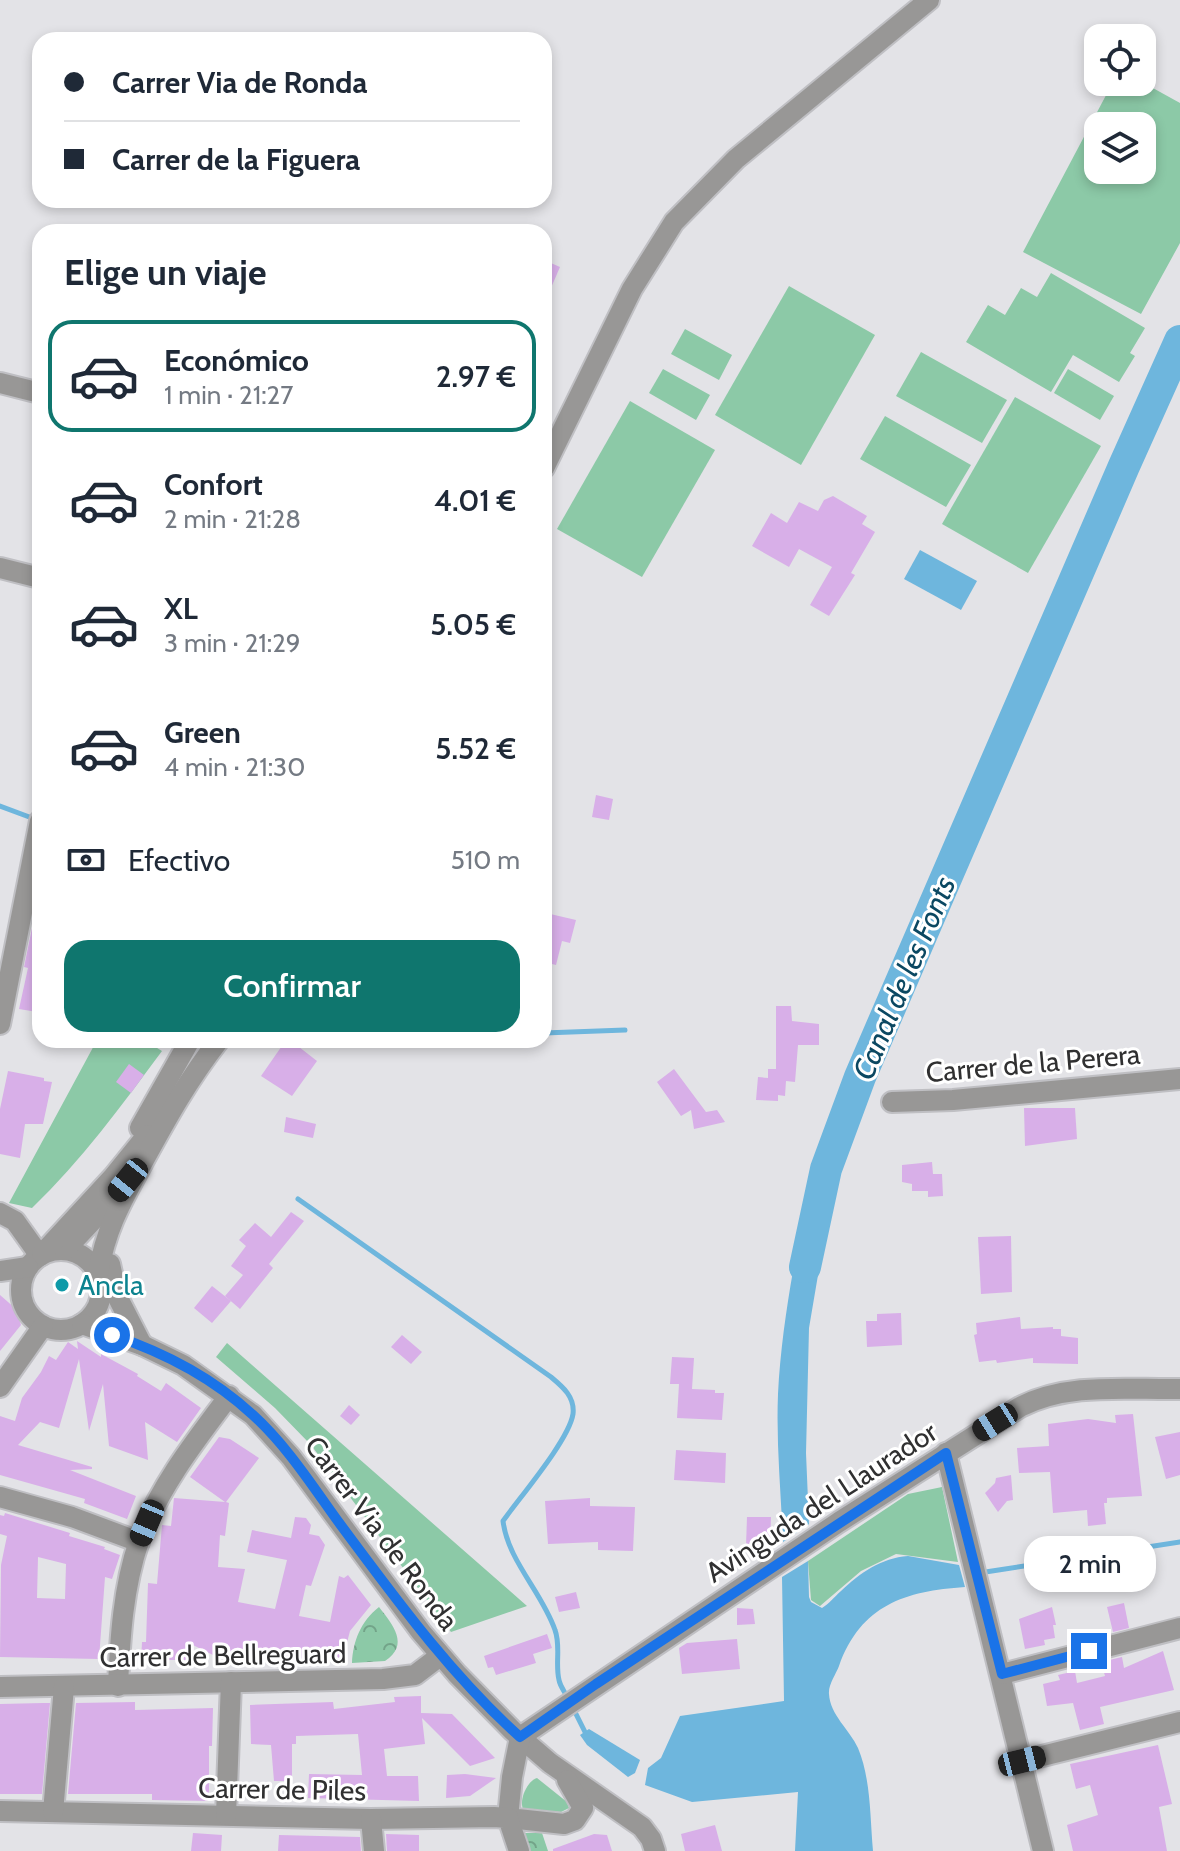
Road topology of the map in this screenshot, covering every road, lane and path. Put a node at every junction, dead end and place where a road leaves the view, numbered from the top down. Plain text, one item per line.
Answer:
1 (929, 0) edge
2 (0, 383) edge
3 (32, 391) edge
4 (552, 451) edge
5 (0, 568) edge
6 (32, 576) edge
7 (32, 862) edge
8 (0, 1024) edge
9 (185, 1048) edge
10 (213, 1048) edge
11 (1180, 1079) edge
12 (181, 1091) junction
13 (892, 1102) dead end
14 (140, 1128) dead end
15 (143, 1161) junction
16 (0, 1213) edge
17 (65, 1250) junction
18 (37, 1259) junction
19 (0, 1271) edge
20 (98, 1274) junction
21 (0, 1290) edge
22 (101, 1296) junction
23 (21, 1298) junction
24 (82, 1324) junction
25 (43, 1326) junction
26 (142, 1345) junction
27 (0, 1387) edge
28 (1180, 1389) edge
29 (229, 1396) junction
30 (946, 1453) junction
31 (0, 1497) edge
32 (139, 1542) junction
33 (1180, 1629) edge
34 (440, 1656) junction
35 (1002, 1674) junction
36 (231, 1682) junction
37 (118, 1686) junction
38 (0, 1687) edge
39 (64, 1687) junction
40 (1180, 1722) edge
41 (520, 1737) junction
42 (1022, 1761) junction
43 (563, 1773) junction
44 (0, 1811) edge
45 (53, 1812) junction
46 (226, 1815) junction
47 (508, 1818) junction
48 (371, 1819) junction
49 (374, 1851) edge
50 (519, 1851) edge
51 (655, 1851) edge
52 (1043, 1851) edge

1 - 4 street
2 - 3 street
5 - 6 street
7 - 8 street
9 - 14 street
10 - 12 street
11 - 13 street, Carrer de la Perera
12 - 15 street
12 - 18 street
15 - 17 street
15 - 20 street
15 - 26 street
16 - 18 street
17 - 18 street
17 - 20 street
18 - 19 street
18 - 23 street
20 - 22 street
21 - 23 street
22 - 24 street
22 - 26 street, Carrer Via de Ronda
23 - 25 street
24 - 25 street
24 - 26 street, Carrer Via de Ronda
25 - 27 street
26 - 29 street, Carrer Via de Ronda
28 - 30 street, Avinguda del Llaurador
29 - 32 street
29 - 34 street, Carrer Via de Ronda
30 - 35 street
30 - 41 street, Avinguda del Llaurador
31 - 32 street
32 - 37 street
33 - 35 street
34 - 36 street, Carrer de Bellreguard
34 - 41 street, Carrer Via de Ronda
35 - 42 street
36 - 37 street, Carrer de Bellreguard
36 - 46 street
37 - 39 street, Carrer de Bellreguard
38 - 39 street, Carrer de Bellreguard
39 - 45 street
40 - 42 street
41 - 43 street, Carrer Via de Ronda
41 - 47 street
42 - 52 street
43 - 47 street, Carrer de Piles
43 - 51 street
44 - 45 street, Carrer de Piles
45 - 46 street, Carrer de Piles
46 - 48 street, Carrer de Piles
47 - 48 street, Carrer de Piles
47 - 50 street
48 - 49 street

